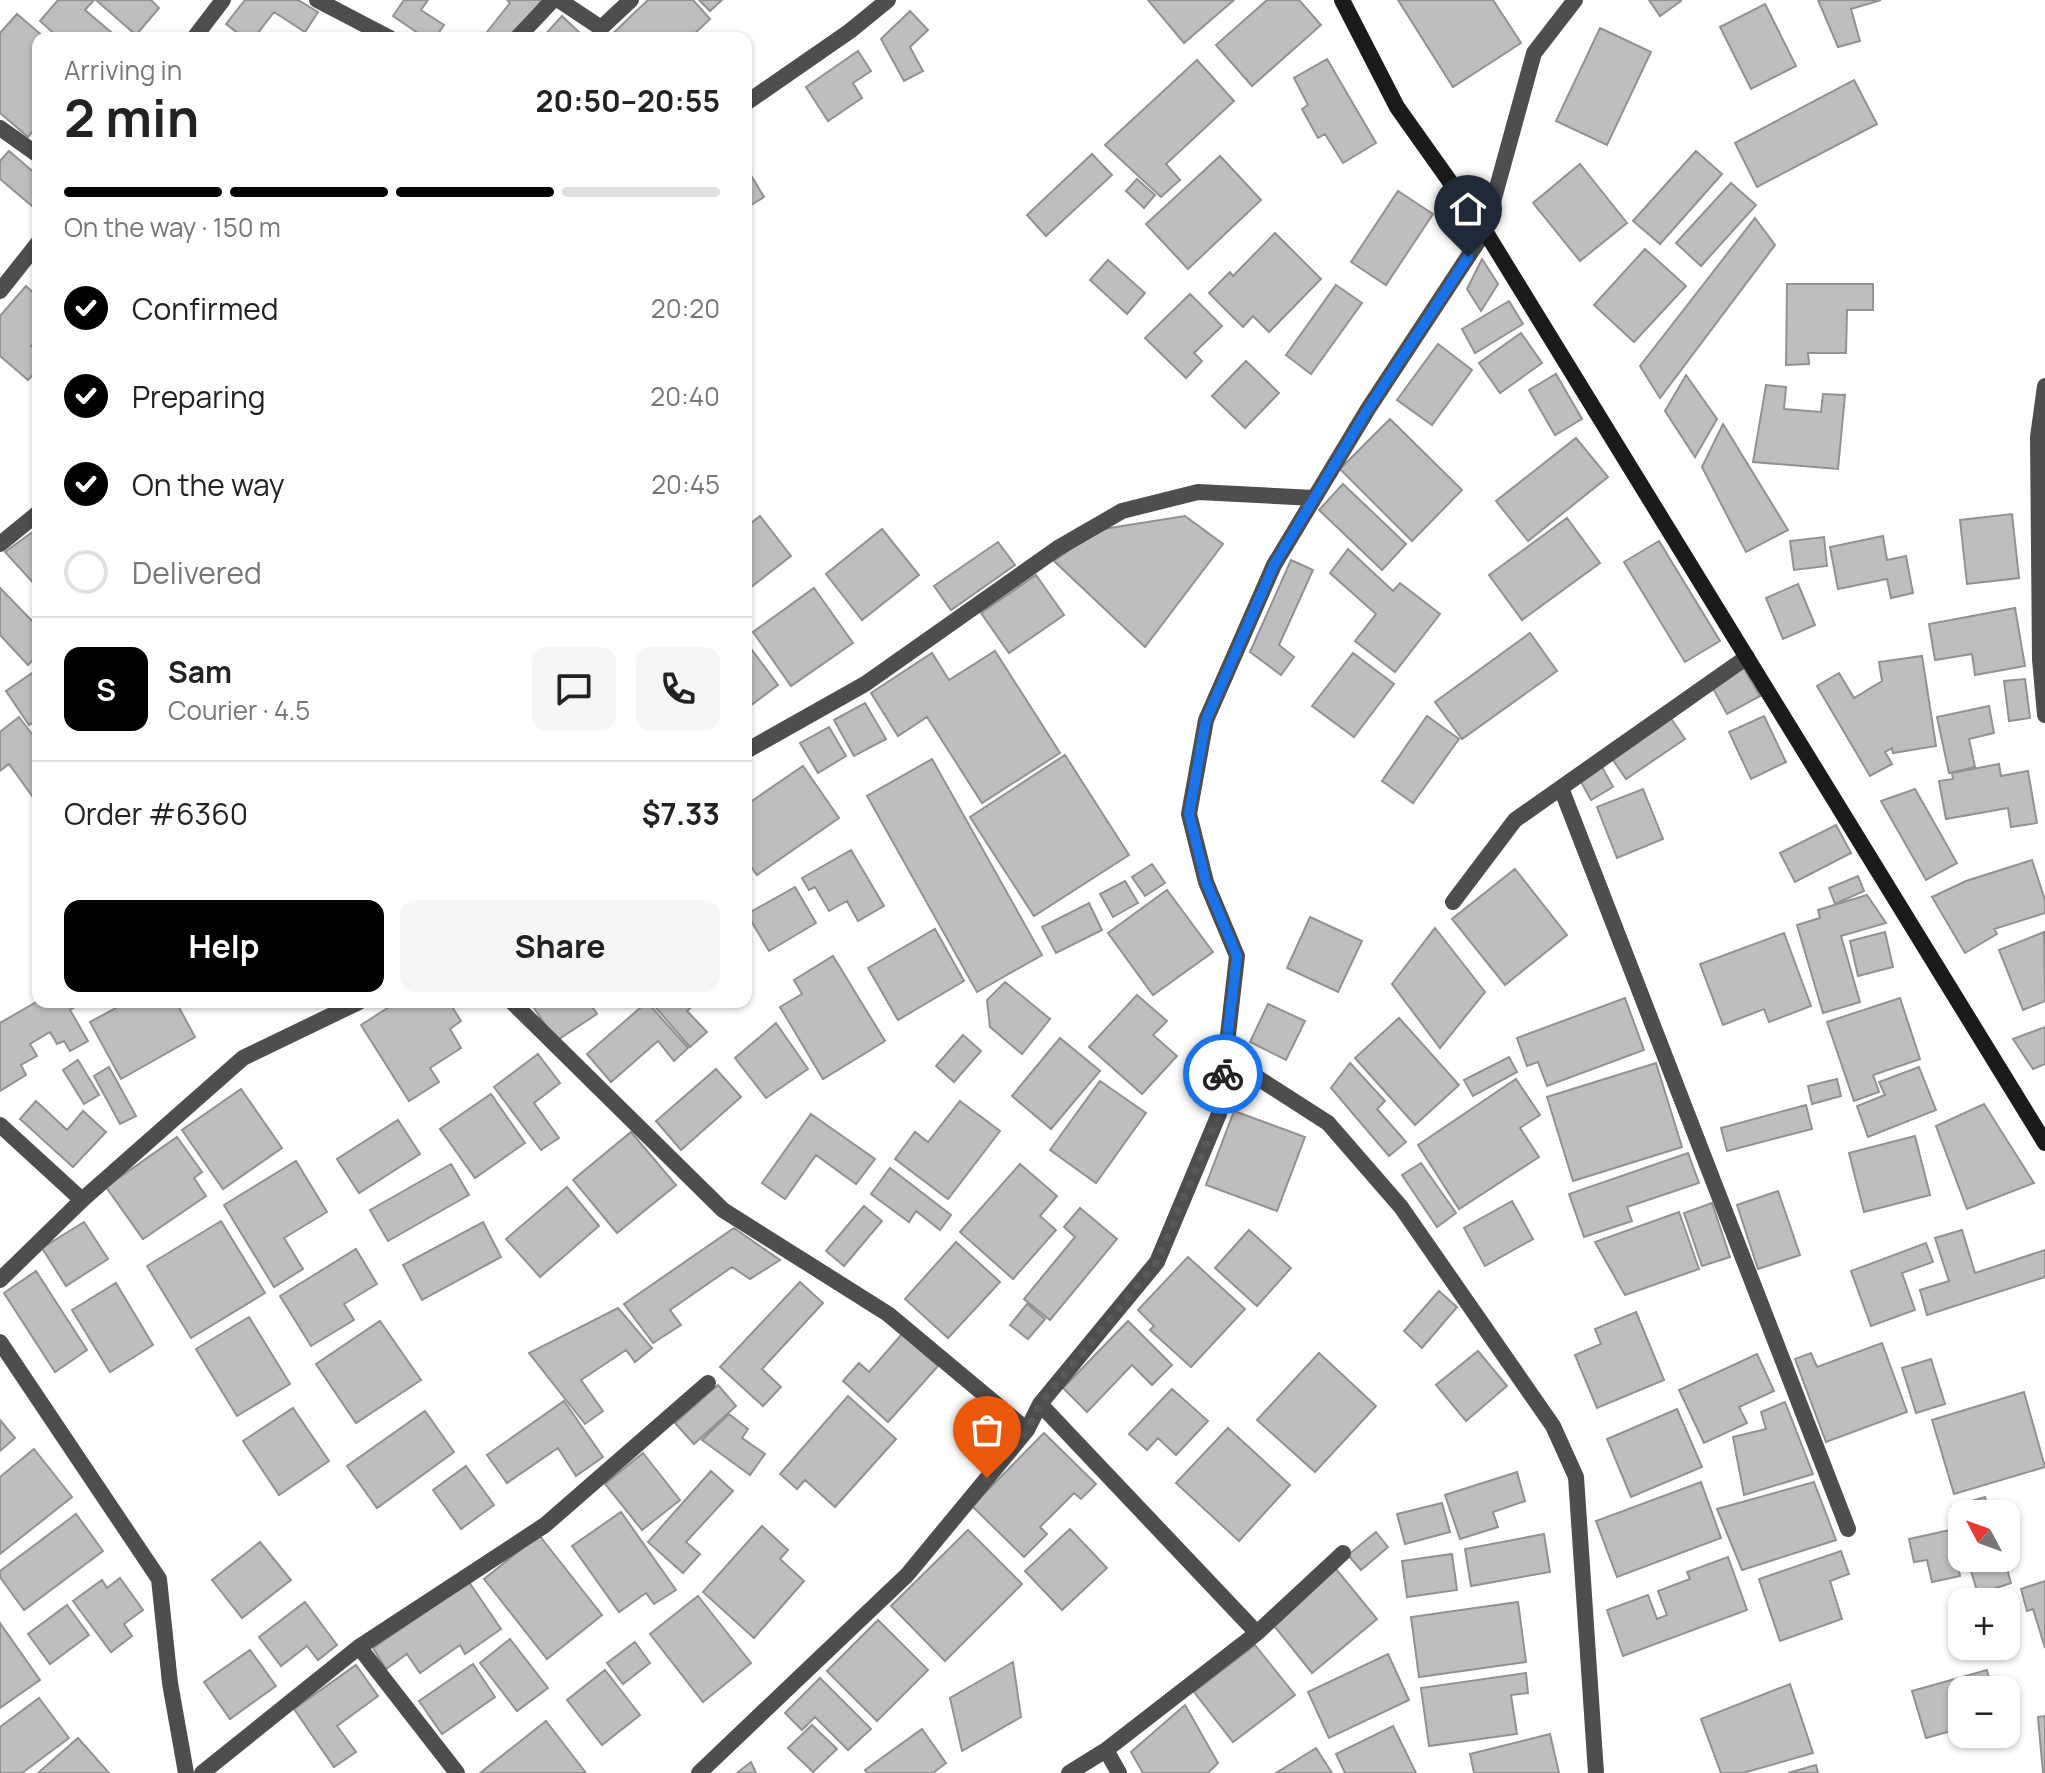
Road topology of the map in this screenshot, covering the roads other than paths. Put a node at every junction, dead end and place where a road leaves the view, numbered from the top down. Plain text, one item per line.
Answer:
1 (223, 0) edge
2 (317, 0) edge
3 (556, 0) edge
4 (631, 0) edge
5 (888, 0) edge
6 (1342, 0) edge
7 (1575, 0) edge
8 (199, 32) edge
9 (378, 32) edge
10 (523, 32) edge
11 (752, 99) edge
12 (0, 128) edge
13 (32, 151) edge
14 (1485, 231) junction
15 (32, 251) edge
16 (0, 291) edge
17 (2045, 386) edge
18 (1314, 498) junction
19 (32, 518) edge
20 (0, 544) edge
21 (1747, 657) junction
22 (2045, 715) edge
23 (752, 748) edge
24 (1561, 788) junction
25 (1453, 902) dead end
26 (347, 1008) edge
27 (518, 1008) edge
28 (1225, 1057) junction
29 (0, 1125) edge
30 (2045, 1143) edge
31 (82, 1200) junction
32 (0, 1280) edge
33 (0, 1342) edge
34 (708, 1383) dead end
35 (1040, 1404) junction
36 (1027, 1430) junction
37 (1848, 1529) dead end
38 (1343, 1553) dead end
39 (1257, 1633) junction
40 (359, 1647) junction
41 (1106, 1750) junction
42 (186, 1773) edge
43 (202, 1773) edge
44 (457, 1773) edge
45 (699, 1773) edge
46 (1069, 1773) edge
47 (1119, 1773) edge
48 (1596, 1773) edge

1 - 8 street
2 - 9 street
3 - 4 street
3 - 10 street
5 - 11 street
6 - 14 street
7 - 14 street
12 - 13 street
14 - 18 street
14 - 21 street
15 - 16 street
17 - 22 street
18 - 23 street
18 - 28 street
19 - 20 street
21 - 24 street
21 - 30 street
24 - 25 street
24 - 37 street
26 - 31 street
27 - 36 street
28 - 35 street
28 - 48 street
29 - 31 street
31 - 32 street
33 - 42 street
34 - 40 street
35 - 36 street
35 - 39 street
36 - 45 street
38 - 39 street
39 - 41 street
40 - 43 street
40 - 44 street
41 - 46 street
41 - 47 street

